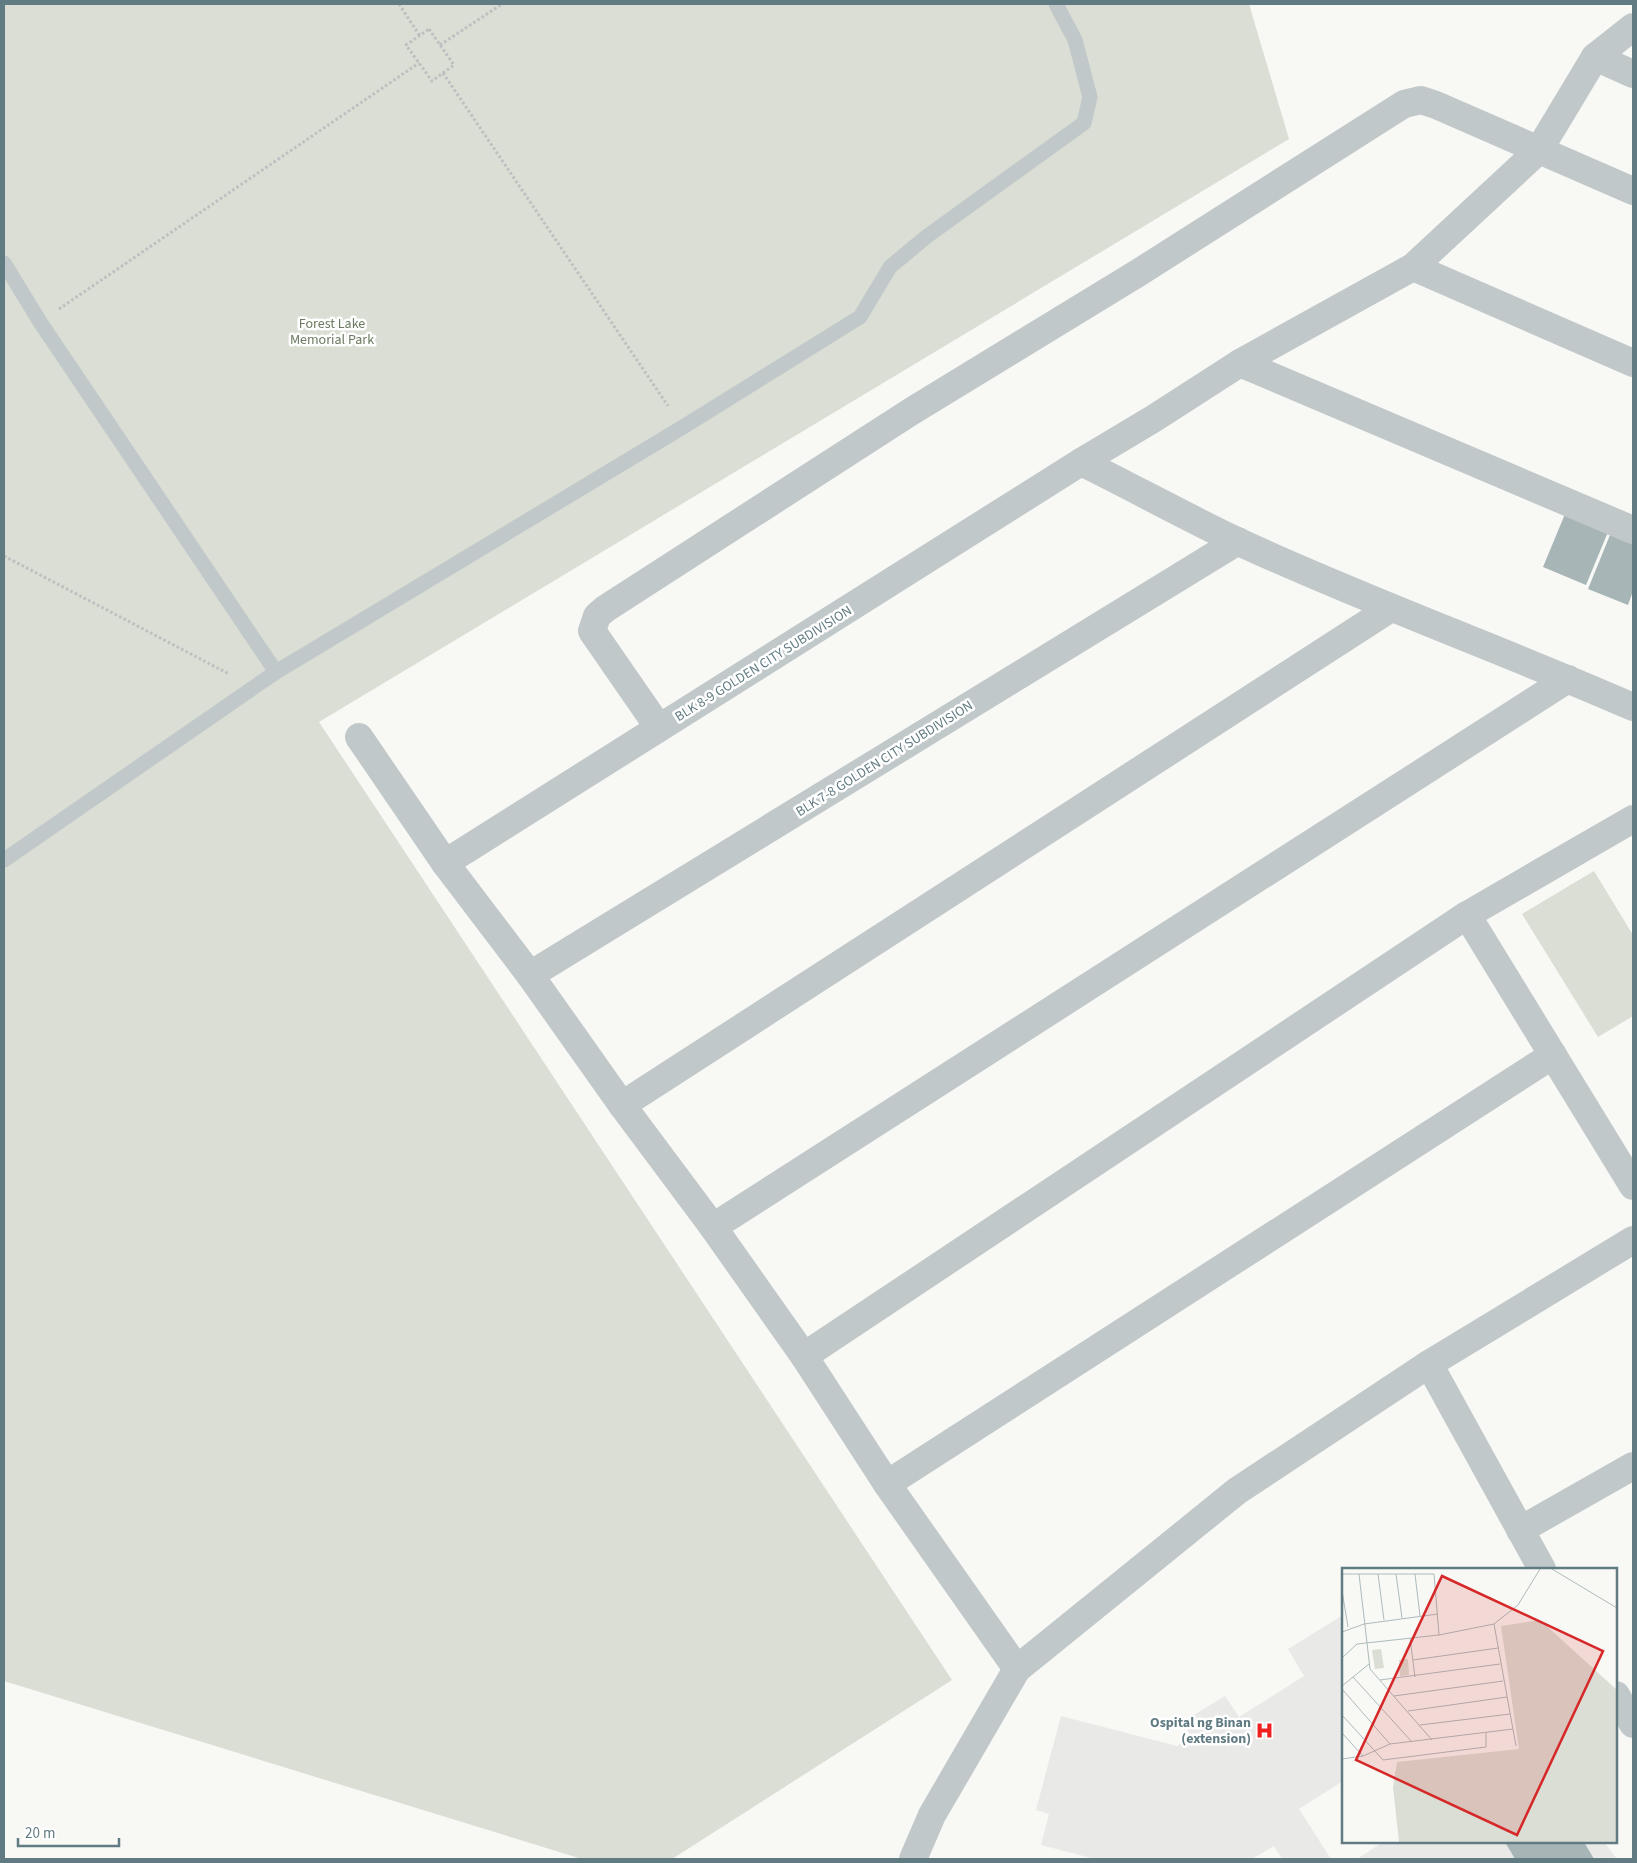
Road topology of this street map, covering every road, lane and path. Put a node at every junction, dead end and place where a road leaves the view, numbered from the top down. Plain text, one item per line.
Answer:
1 (399, 4) edge
2 (502, 4) edge
3 (1056, 4) edge
4 (1633, 27) edge
5 (420, 36) junction
6 (440, 45) junction
7 (1594, 57) junction
8 (419, 63) junction
9 (444, 73) junction
10 (1633, 74) edge
11 (1539, 150) junction
12 (1633, 191) edge
13 (4, 263) edge
14 (1413, 267) junction
15 (40, 322) junction
16 (1240, 363) junction
17 (1633, 363) edge
18 (683, 427) junction
19 (1081, 462) junction
20 (1633, 530) edge
21 (1238, 541) junction
22 (4, 556) edge
23 (1391, 608) junction
24 (276, 672) junction
25 (1568, 679) junction
26 (253, 687) junction
27 (1633, 707) edge
28 (659, 728) junction
29 (359, 737) dead end
30 (1633, 819) edge
31 (4, 860) edge
32 (444, 863) junction
33 (1467, 915) junction
34 (530, 976) junction
35 (1553, 1055) junction
36 (622, 1105) junction
37 (1633, 1186) edge
38 (713, 1227) junction
39 (1633, 1240) edge
40 (804, 1356) junction
41 (1429, 1364) junction
42 (1633, 1466) edge
43 (887, 1484) junction
44 (1520, 1530) junction
45 (1541, 1568) edge
46 (1018, 1669) junction
47 (1617, 1696) edge
48 (1633, 1724) edge
49 (914, 1859) edge

1 - 5 path
2 - 6 path
3 - 18 lane
4 - 7 street
5 - 6 path
5 - 8 path
6 - 9 path
7 - 10 street
7 - 11 street, BLK 8-9 GOLDEN CITY SUBDIVISION
8 - 9 path
8 - 15 path
9 - 18 path
11 - 12 street
11 - 14 street, BLK 8-9 GOLDEN CITY SUBDIVISION
11 - 28 street
13 - 15 lane
14 - 16 street, BLK 8-9 GOLDEN CITY SUBDIVISION
14 - 17 street
15 - 24 lane
16 - 19 street, BLK 8-9 GOLDEN CITY SUBDIVISION
16 - 20 street
18 - 24 lane
19 - 21 street
19 - 28 street, BLK 8-9 GOLDEN CITY SUBDIVISION
21 - 23 street
21 - 34 street, BLK 7-8 GOLDEN CITY SUBDIVISION
22 - 26 path
23 - 25 street
23 - 36 street
24 - 26 lane
25 - 27 street
25 - 38 street
26 - 31 lane
28 - 32 street, BLK 8-9 GOLDEN CITY SUBDIVISION
29 - 32 street
30 - 33 street
32 - 34 street
33 - 35 street
33 - 40 street
34 - 36 street
35 - 37 street
35 - 43 street
36 - 38 street
38 - 40 street
39 - 41 street
40 - 43 street
41 - 44 street
41 - 46 street
42 - 44 street
43 - 46 street
44 - 45 street
46 - 49 street
47 - 48 street

